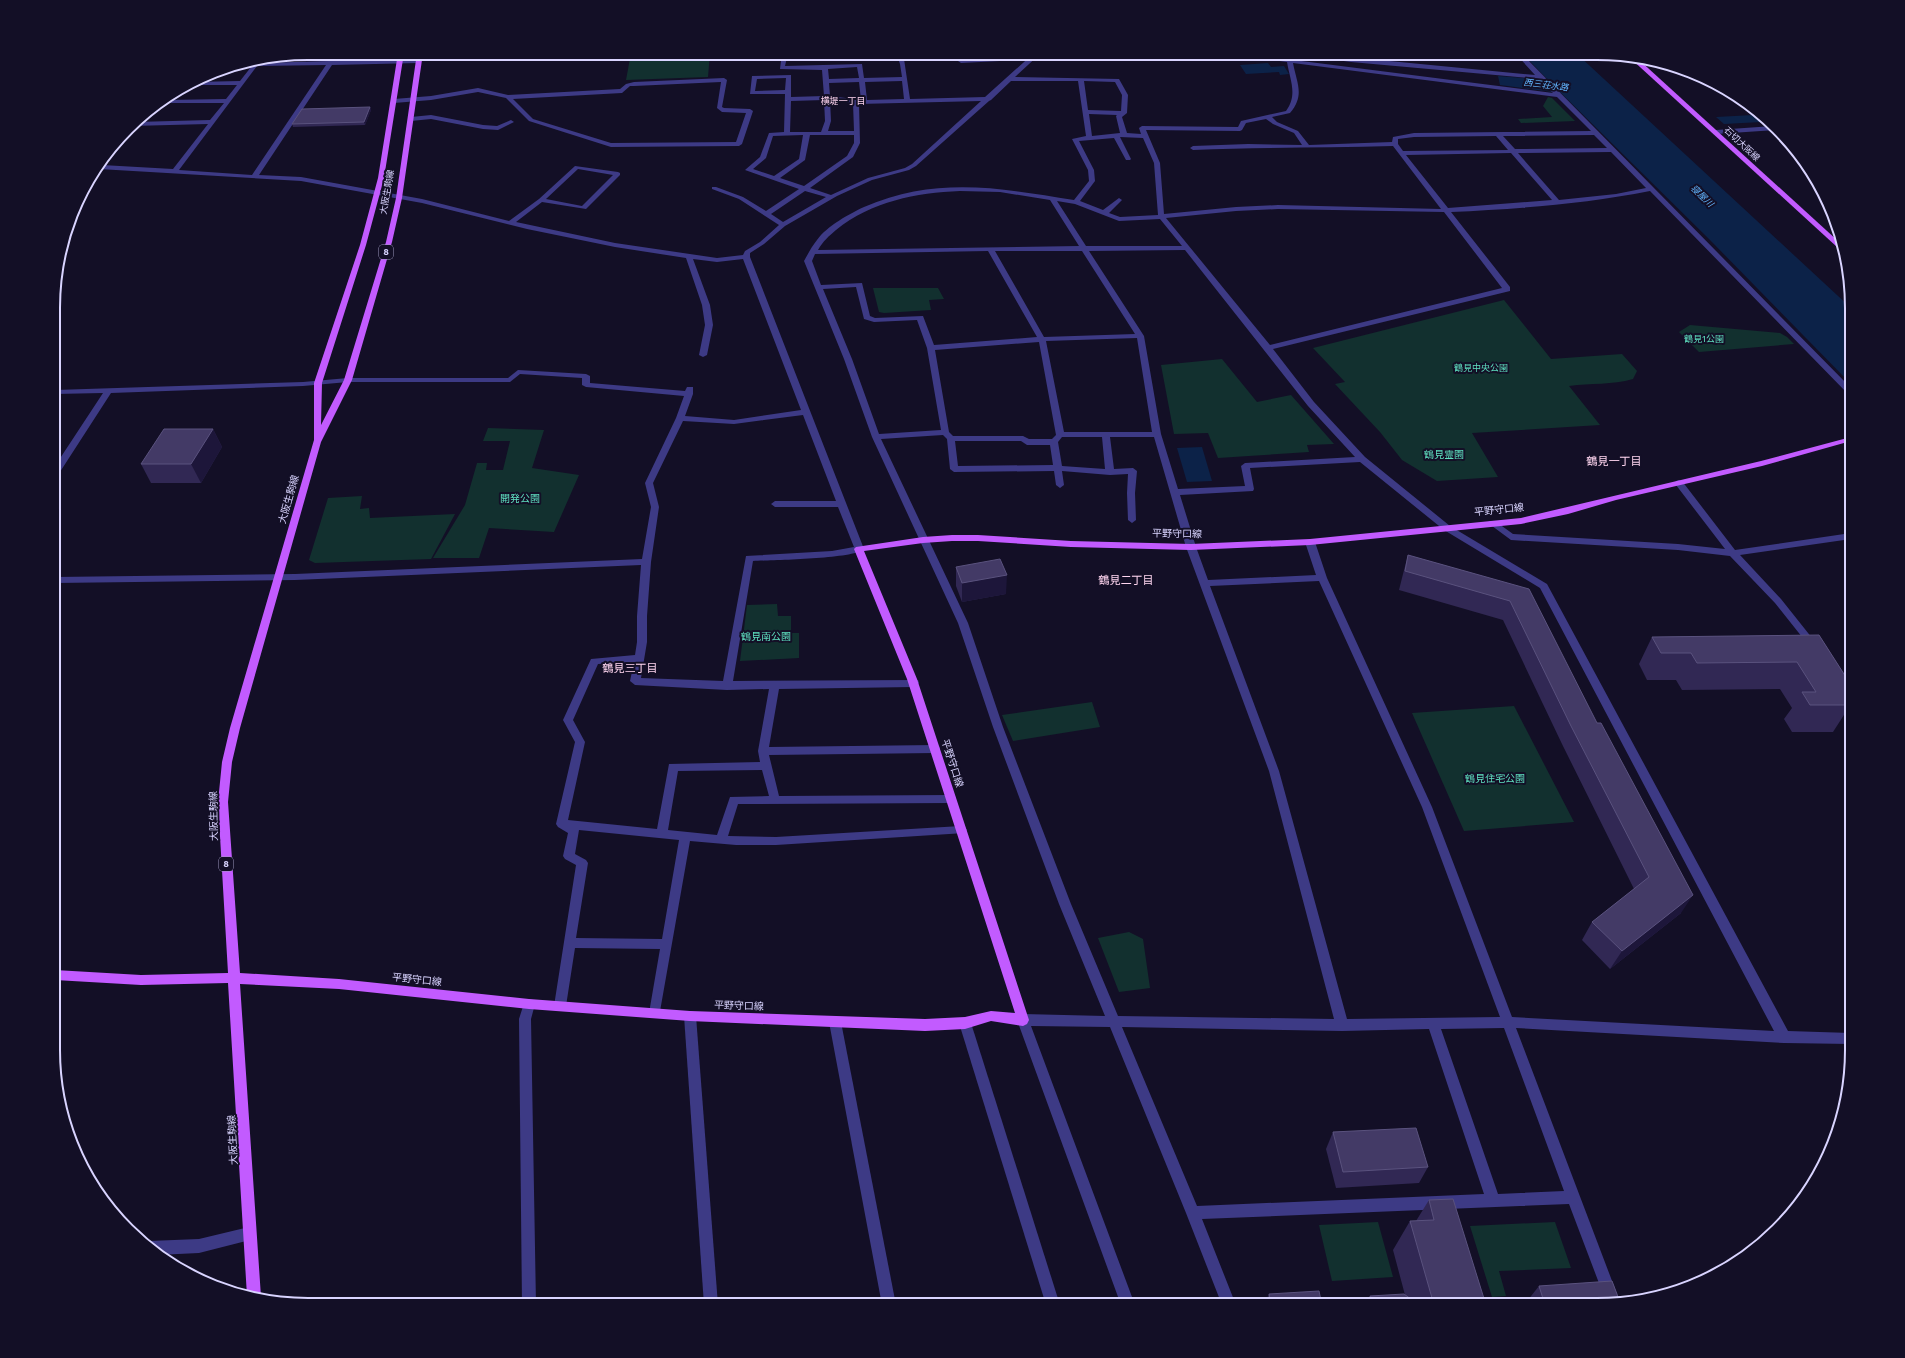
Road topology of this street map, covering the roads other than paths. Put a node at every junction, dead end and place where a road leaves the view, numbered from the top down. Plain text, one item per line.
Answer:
1 (332, 60) edge
2 (784, 60) edge
3 (902, 60) edge
4 (961, 60) edge
5 (998, 60) dead end
6 (1030, 60) edge
7 (1278, 60) edge
8 (1292, 60) junction
9 (1345, 60) edge
10 (1522, 60) edge
11 (418, 61) joint
12 (399, 62) junction
13 (330, 63) junction
14 (265, 64) edge
15 (1640, 64) edge
16 (255, 66) edge
17 (1394, 67) junction
18 (825, 68) junction
19 (903, 78) junction
20 (1541, 78) junction
21 (1009, 79) junction
22 (862, 80) junction
23 (1081, 80) junction
24 (826, 81) junction
25 (242, 83) junction
26 (203, 84) edge
27 (1497, 89) junction
28 (788, 92) junction
29 (1556, 94) junction
30 (508, 97) junction
31 (828, 98) junction
32 (414, 99) junction
33 (788, 99) junction
34 (989, 99) junction
35 (394, 100) junction
36 (907, 100) junction
37 (228, 101) junction
38 (170, 102) edge
39 (856, 102) junction
40 (864, 102) junction
41 (1086, 112) junction
42 (1124, 113) junction
43 (1267, 117) junction
44 (411, 119) junction
45 (212, 122) junction
46 (511, 122) dead end
47 (141, 124) edge
48 (1768, 128) edge
49 (1716, 132) junction
50 (807, 133) junction
51 (824, 133) junction
52 (856, 133) junction
53 (1596, 133) junction
54 (787, 134) junction
55 (1124, 134) junction
56 (1498, 134) junction
57 (1116, 135) junction
58 (1145, 136) junction
59 (1244, 137) junction
60 (1089, 138) junction
61 (1395, 144) junction
62 (1307, 147) junction
63 (1192, 148) dead end
64 (1612, 150) junction
65 (1512, 152) junction
66 (1401, 153) junction
67 (1128, 159) dead end
68 (104, 167) edge
69 (175, 171) junction
70 (254, 177) junction
71 (775, 179) junction
72 (714, 188) dead end
73 (806, 188) junction
74 (1652, 190) junction
75 (377, 193) junction
76 (832, 197) junction
77 (399, 198) junction
78 (1052, 198) junction
79 (541, 200) junction
80 (1119, 200) dead end
81 (1076, 202) junction
82 (1557, 202) junction
83 (1446, 210) junction
84 (1104, 213) junction
85 (767, 214) junction
86 (1161, 216) junction
87 (510, 223) junction
88 (783, 224) junction
89 (1837, 244) edge
90 (1084, 248) junction
91 (1188, 248) junction
92 (990, 249) junction
93 (814, 252) junction
94 (688, 257) junction
95 (746, 257) junction
96 (818, 287) junction
97 (1140, 336) junction
98 (1042, 340) junction
99 (931, 348) junction
100 (1268, 348) junction
101 (703, 355) dead end
102 (348, 380) junction
103 (318, 383) junction
104 (1845, 385) edge
105 (109, 390) junction
106 (60, 392) edge
107 (806, 412) junction
108 (680, 418) junction
109 (1106, 434) junction
110 (1157, 434) junction
111 (948, 435) junction
112 (1060, 435) junction
113 (876, 438) junction
114 (1845, 441) edge
115 (317, 442) junction
116 (1054, 442) junction
117 (1362, 459) junction
118 (60, 465) edge
119 (1058, 468) junction
120 (1110, 472) junction
121 (1679, 483) junction
122 (1060, 485) dead end
123 (1175, 492) junction
124 (775, 504) dead end
125 (842, 504) junction
126 (1132, 520) dead end
127 (1492, 523) junction
128 (1447, 528) junction
129 (1845, 537) edge
130 (923, 540) junction
131 (1310, 542) junction
132 (1191, 547) junction
133 (859, 549) junction
134 (1734, 553) junction
135 (646, 562) junction
136 (278, 576) junction
137 (1322, 578) junction
138 (60, 580) edge
139 (1204, 583) junction
140 (1817, 651) edge
141 (638, 658) junction
142 (914, 683) junction
143 (727, 686) junction
144 (775, 686) junction
145 (935, 749) junction
146 (763, 751) junction
147 (767, 766) junction
148 (951, 799) junction
149 (776, 800) junction
150 (562, 824) junction
151 (961, 830) junction
152 (662, 833) junction
153 (685, 836) junction
154 (721, 839) junction
155 (569, 943) junction
156 (667, 944) junction
157 (60, 974) edge
158 (234, 978) junction
159 (529, 1004) junction
160 (560, 1006) junction
161 (655, 1014) junction
162 (690, 1016) junction
163 (1023, 1020) junction
164 (835, 1022) junction
165 (1114, 1022) junction
166 (1509, 1022) junction
167 (965, 1023) junction
168 (1433, 1023) junction
169 (1342, 1024) junction
170 (1784, 1037) junction
171 (1845, 1038) edge
172 (1574, 1197) junction
173 (1493, 1200) junction
174 (1194, 1213) junction
175 (249, 1234) junction
176 (158, 1248) edge
177 (254, 1292) edge
178 (1612, 1297) edge
179 (529, 1298) edge
180 (710, 1298) edge
181 (888, 1298) edge
182 (1051, 1298) edge
183 (1125, 1298) edge
184 (1226, 1298) edge

1 - 13 street
2 - 18 street
3 - 19 street
4 - 5 street
6 - 21 street
7 - 8 street
8 - 17 street
8 - 27 street
8 - 43 street
9 - 17 street
10 - 20 street
11 - 12 street
11 - 32 main road, 大阪生駒線 / 8
12 - 13 street
12 - 35 main road, 大阪生駒線 / 8
13 - 14 street
13 - 70 street
15 - 49 main road, 石切大阪線
16 - 25 street
17 - 20 street
17 - 27 street
18 - 22 street
18 - 24 street
19 - 22 street
19 - 36 street
20 - 29 street
21 - 23 street
21 - 34 street
22 - 24 street
22 - 40 street
23 - 41 street
23 - 42 street
24 - 31 street
25 - 26 street
25 - 37 street
27 - 29 street
28 - 28 street
28 - 33 street
29 - 53 street
30 - 30 street
30 - 32 street
31 - 33 street
31 - 39 street
31 - 51 street
32 - 35 street
32 - 44 main road, 大阪生駒線 / 8
33 - 54 street
34 - 36 street
34 - 76 street
35 - 75 main road, 大阪生駒線 / 8
36 - 40 street
37 - 38 street
37 - 45 street
39 - 40 street
39 - 52 street
41 - 42 street
41 - 60 street
42 - 55 street
43 - 59 street
43 - 62 street
44 - 46 street
44 - 77 main road, 大阪生駒線 / 8
45 - 47 street
45 - 69 street
48 - 49 street
49 - 89 main road, 石切大阪線
50 - 51 street
50 - 54 street
50 - 71 street
51 - 52 street
52 - 73 street
53 - 56 street
53 - 64 street
54 - 71 street
55 - 57 street
55 - 58 street
56 - 61 street
56 - 65 street
57 - 60 street
57 - 67 street
58 - 59 street
58 - 86 street
59 - 62 street
59 - 63 street
60 - 81 street
61 - 62 street
61 - 66 street
64 - 65 street
64 - 74 street
65 - 66 street
65 - 82 street
66 - 83 street
68 - 69 street
69 - 70 street
70 - 75 street
71 - 73 street
72 - 85 street
73 - 76 street
73 - 85 street
74 - 82 street
74 - 104 street
75 - 77 street
75 - 103 main road, 大阪生駒線 / 8
76 - 88 street
77 - 87 street
77 - 102 main road, 大阪生駒線 / 8
78 - 81 street
78 - 90 street
78 - 93 street
79 - 79 street
79 - 87 street
80 - 84 street
81 - 84 street
82 - 83 street
83 - 86 street
83 - 100 street
84 - 86 street
85 - 88 street
86 - 91 street
87 - 94 street
88 - 95 street
90 - 91 street
90 - 92 street
90 - 97 street
91 - 100 street
92 - 93 street
92 - 98 street
93 - 96 street
94 - 95 street
94 - 101 street
95 - 107 street
96 - 99 street
96 - 113 street
97 - 98 street
97 - 110 street
98 - 99 street
98 - 112 street
99 - 111 street
100 - 117 street
102 - 103 street
102 - 108 street
102 - 115 main road, 大阪生駒線 / 8
103 - 105 street
103 - 115 main road, 大阪生駒線 / 8
105 - 106 street
105 - 118 street
107 - 108 street
107 - 125 street
108 - 135 street
109 - 110 street
109 - 112 street
109 - 120 street
110 - 123 street
111 - 113 street
111 - 116 street
111 - 119 street
112 - 116 street
113 - 130 street
114 - 121 main road, 平野守口線
115 - 136 main road, 大阪生駒線 / 8
116 - 119 street
117 - 123 street
117 - 128 street
119 - 120 street
119 - 122 street
120 - 126 street
121 - 127 main road, 平野守口線
121 - 134 street
123 - 132 street
124 - 125 street
125 - 133 street
127 - 128 main road, 平野守口線
127 - 134 street
128 - 131 main road, 平野守口線
128 - 170 street
129 - 134 street
130 - 132 main road, 平野守口線
130 - 133 main road, 平野守口線
130 - 165 street
131 - 132 main road, 平野守口線
131 - 137 street
132 - 139 street
133 - 142 main road, 平野守口線
133 - 143 street
134 - 140 street
135 - 136 street
135 - 141 street
136 - 138 street
136 - 158 main road, 大阪生駒線 / 8
137 - 139 street
137 - 166 street
139 - 169 street
141 - 143 street
141 - 150 street
142 - 144 street
142 - 145 main road, 平野守口線
143 - 144 street
144 - 146 street
145 - 146 street
145 - 148 main road, 平野守口線
146 - 147 street
147 - 149 street
147 - 152 street
148 - 149 street
148 - 151 main road, 平野守口線
149 - 154 street
150 - 152 street
150 - 155 street
151 - 154 street
151 - 163 main road, 平野守口線
152 - 153 street
153 - 154 street
153 - 156 street
155 - 156 street
155 - 160 street
156 - 161 street
157 - 158 main road, 平野守口線
158 - 159 main road, 平野守口線
158 - 175 main road, 大阪生駒線 / 8
159 - 160 main road, 平野守口線
159 - 179 street
160 - 161 main road, 平野守口線
161 - 162 main road, 平野守口線
162 - 164 main road, 平野守口線
162 - 180 street
163 - 165 street
163 - 167 main road, 平野守口線
163 - 183 street
164 - 167 main road, 平野守口線
164 - 181 street
165 - 169 street
165 - 174 street
166 - 168 street
166 - 170 street
166 - 172 street
167 - 182 street
168 - 169 street
168 - 173 street
170 - 171 street
172 - 173 street
172 - 178 street
173 - 174 street
174 - 184 street
175 - 176 street
175 - 177 main road, 大阪生駒線 / 8

